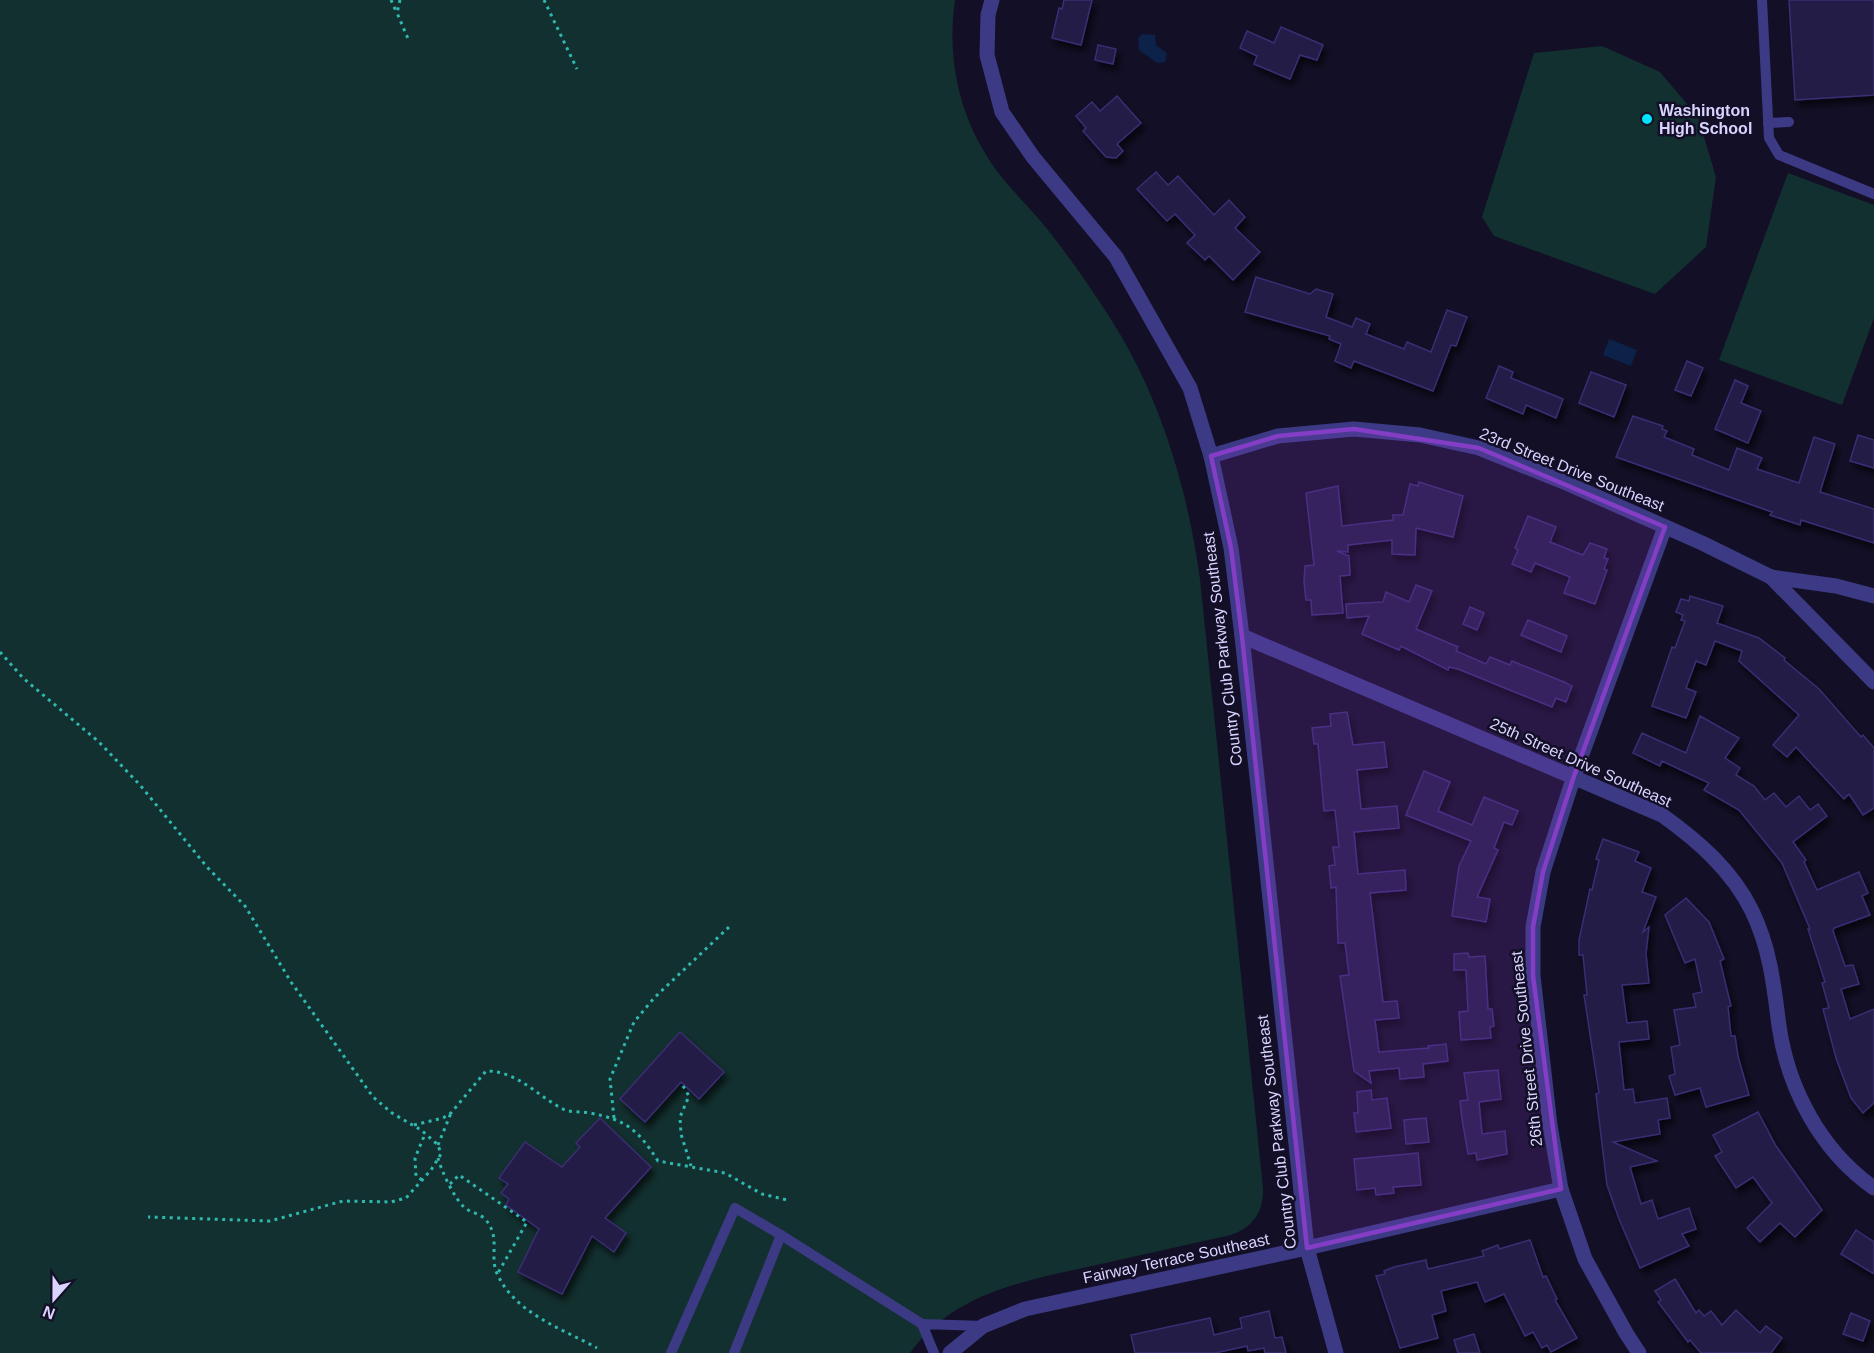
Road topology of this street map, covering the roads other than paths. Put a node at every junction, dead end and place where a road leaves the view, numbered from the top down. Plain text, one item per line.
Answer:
1 (992, 0) edge
2 (1762, 0) edge
3 (1789, 122) dead end
4 (1768, 123) junction
5 (1874, 194) edge
6 (1211, 456) junction
7 (1665, 527) junction
8 (1771, 577) junction
9 (1874, 596) edge
10 (1242, 636) junction
11 (1874, 682) edge
12 (1574, 776) junction
13 (1874, 1188) edge
14 (1561, 1189) junction
15 (781, 1235) junction
16 (1307, 1248) junction
17 (922, 1324) junction
18 (984, 1326) junction
19 (671, 1353) edge
20 (734, 1353) edge
21 (934, 1353) edge
22 (950, 1353) edge
23 (1336, 1353) edge
24 (1640, 1353) edge

1 - 6 street, Country Club Parkway Southeast
2 - 4 lane
3 - 4 lane
4 - 5 lane
6 - 7 street, 23rd Street Drive Southeast
6 - 10 street, Country Club Parkway Southeast
7 - 8 street, 23rd Street Drive Southeast
7 - 12 street, 26th Street Drive Southeast
8 - 9 street, 23rd Street Drive Southeast
8 - 11 street
10 - 12 street, 25th Street Drive Southeast
10 - 16 street, Country Club Parkway Southeast
12 - 13 street, 25th Street Drive Southeast
12 - 14 street, 26th Street Drive Southeast
14 - 16 street, Fairway Terrace Southeast
14 - 24 street, 26th Street Drive Southeast
15 - 17 lane
15 - 19 lane
15 - 20 lane
16 - 18 street, Fairway Terrace Southeast
16 - 23 street, Country Club Parkway Southeast
17 - 18 lane
17 - 21 lane
18 - 22 street, Fairway Terrace Southeast

